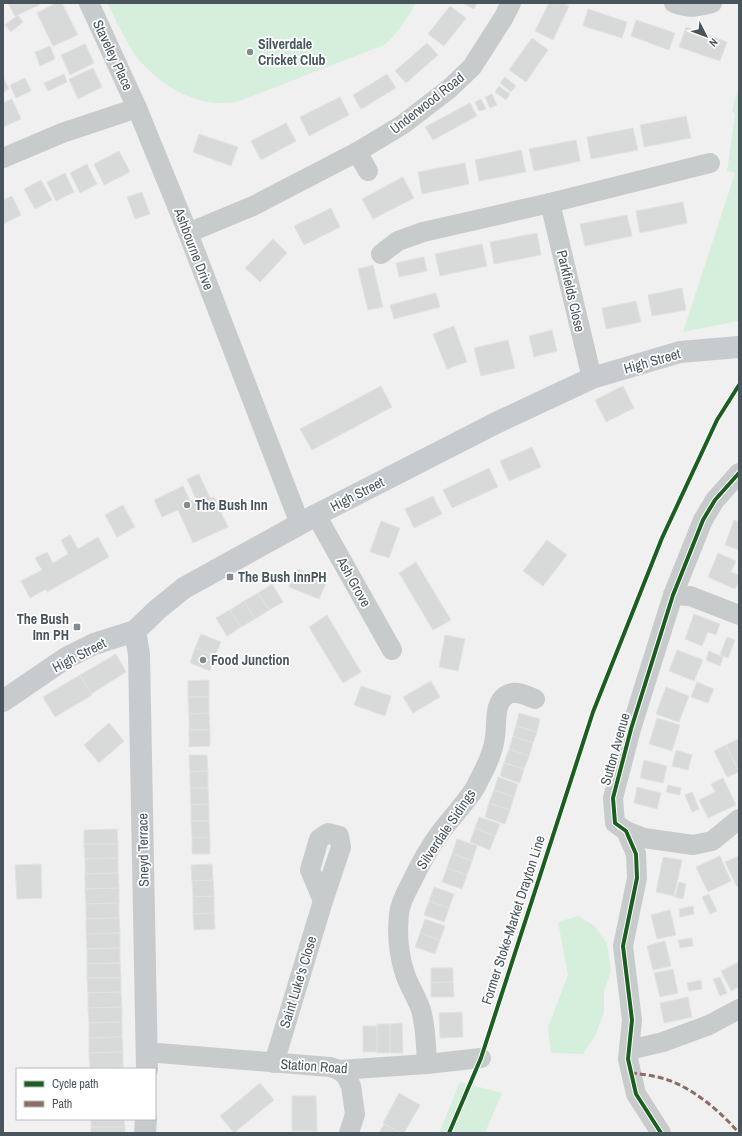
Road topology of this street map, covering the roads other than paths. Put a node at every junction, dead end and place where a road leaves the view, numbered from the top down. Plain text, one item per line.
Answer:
1 (89, 3) edge
2 (511, 3) edge
3 (674, 3) edge
4 (712, 3) edge
5 (137, 108) junction
6 (357, 152) junction
7 (3, 158) edge
8 (710, 163) dead end
9 (368, 171) dead end
10 (550, 203) junction
11 (188, 233) junction
12 (381, 254) dead end
13 (738, 347) edge
14 (592, 378) junction
15 (739, 473) edge
16 (308, 520) junction
17 (673, 595) junction
18 (739, 615) edge
19 (135, 631) junction
20 (392, 650) dead end
21 (535, 699) dead end
22 (3, 701) edge
23 (739, 819) edge
24 (626, 831) junction
25 (323, 900) dead end
26 (739, 1009) edge
27 (629, 1050) junction
28 (481, 1058) dead end
29 (147, 1061) edge
30 (274, 1063) junction
31 (427, 1064) junction
32 (339, 1070) junction
33 (146, 1120) edge
34 (145, 1133) edge
35 (349, 1133) edge
36 (661, 1133) edge

1 - 5 street, Staveley Place
2 - 6 street, Underwood Road
3 - 4 street
5 - 7 street
5 - 11 street, Ashbourne Drive
6 - 9 street
6 - 11 street, Underwood Road
8 - 10 street
10 - 12 street
10 - 14 street, Parkfields Close
11 - 16 street, Ashbourne Drive
13 - 14 main road, High Street
14 - 16 main road, High Street
15 - 17 street, Sutton Avenue
16 - 19 main road, High Street
16 - 20 street, Ash Grove
17 - 18 street
17 - 24 street, Sutton Avenue
19 - 22 main road, High Street
19 - 29 main road, Sneyd Terrace
21 - 31 street, Silverdale Sidings
23 - 24 street
24 - 27 street, Sutton Avenue
25 - 30 street, Saint Luke's Close
26 - 27 street
27 - 36 street, Sutton Avenue
28 - 31 street, Station Road
29 - 30 street, Station Road
30 - 32 street, Station Road
31 - 32 street, Station Road
32 - 35 street
33 - 34 main road

